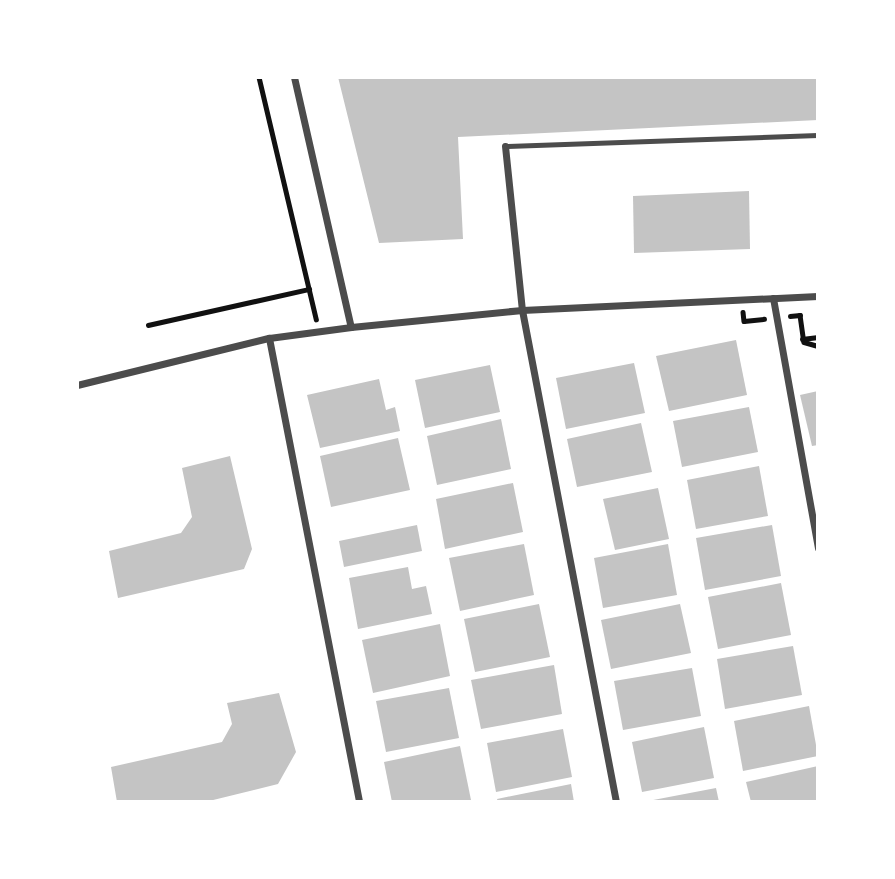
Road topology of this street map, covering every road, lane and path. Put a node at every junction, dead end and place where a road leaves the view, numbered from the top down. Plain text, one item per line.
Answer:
1 (259, 77) edge
2 (294, 77) edge
3 (818, 135) edge
4 (505, 146) joint
5 (309, 289) junction
6 (818, 296) edge
7 (772, 298) junction
8 (522, 310) junction
9 (788, 316) dead end
10 (317, 323) dead end
11 (148, 325) dead end
12 (351, 327) junction
13 (818, 337) edge
14 (269, 338) junction
15 (804, 339) junction
16 (791, 341) dead end
17 (818, 346) edge
18 (77, 385) edge
19 (818, 548) edge
20 (359, 802) edge
21 (616, 802) edge

1 - 5 path
2 - 12 street
3 - 4 lane
4 - 8 street
5 - 10 path
5 - 11 path
6 - 7 street
7 - 8 street
7 - 19 street
8 - 12 street
8 - 21 street
9 - 15 path
12 - 14 street
13 - 15 path
14 - 18 street
14 - 20 street
15 - 16 path
15 - 17 path

